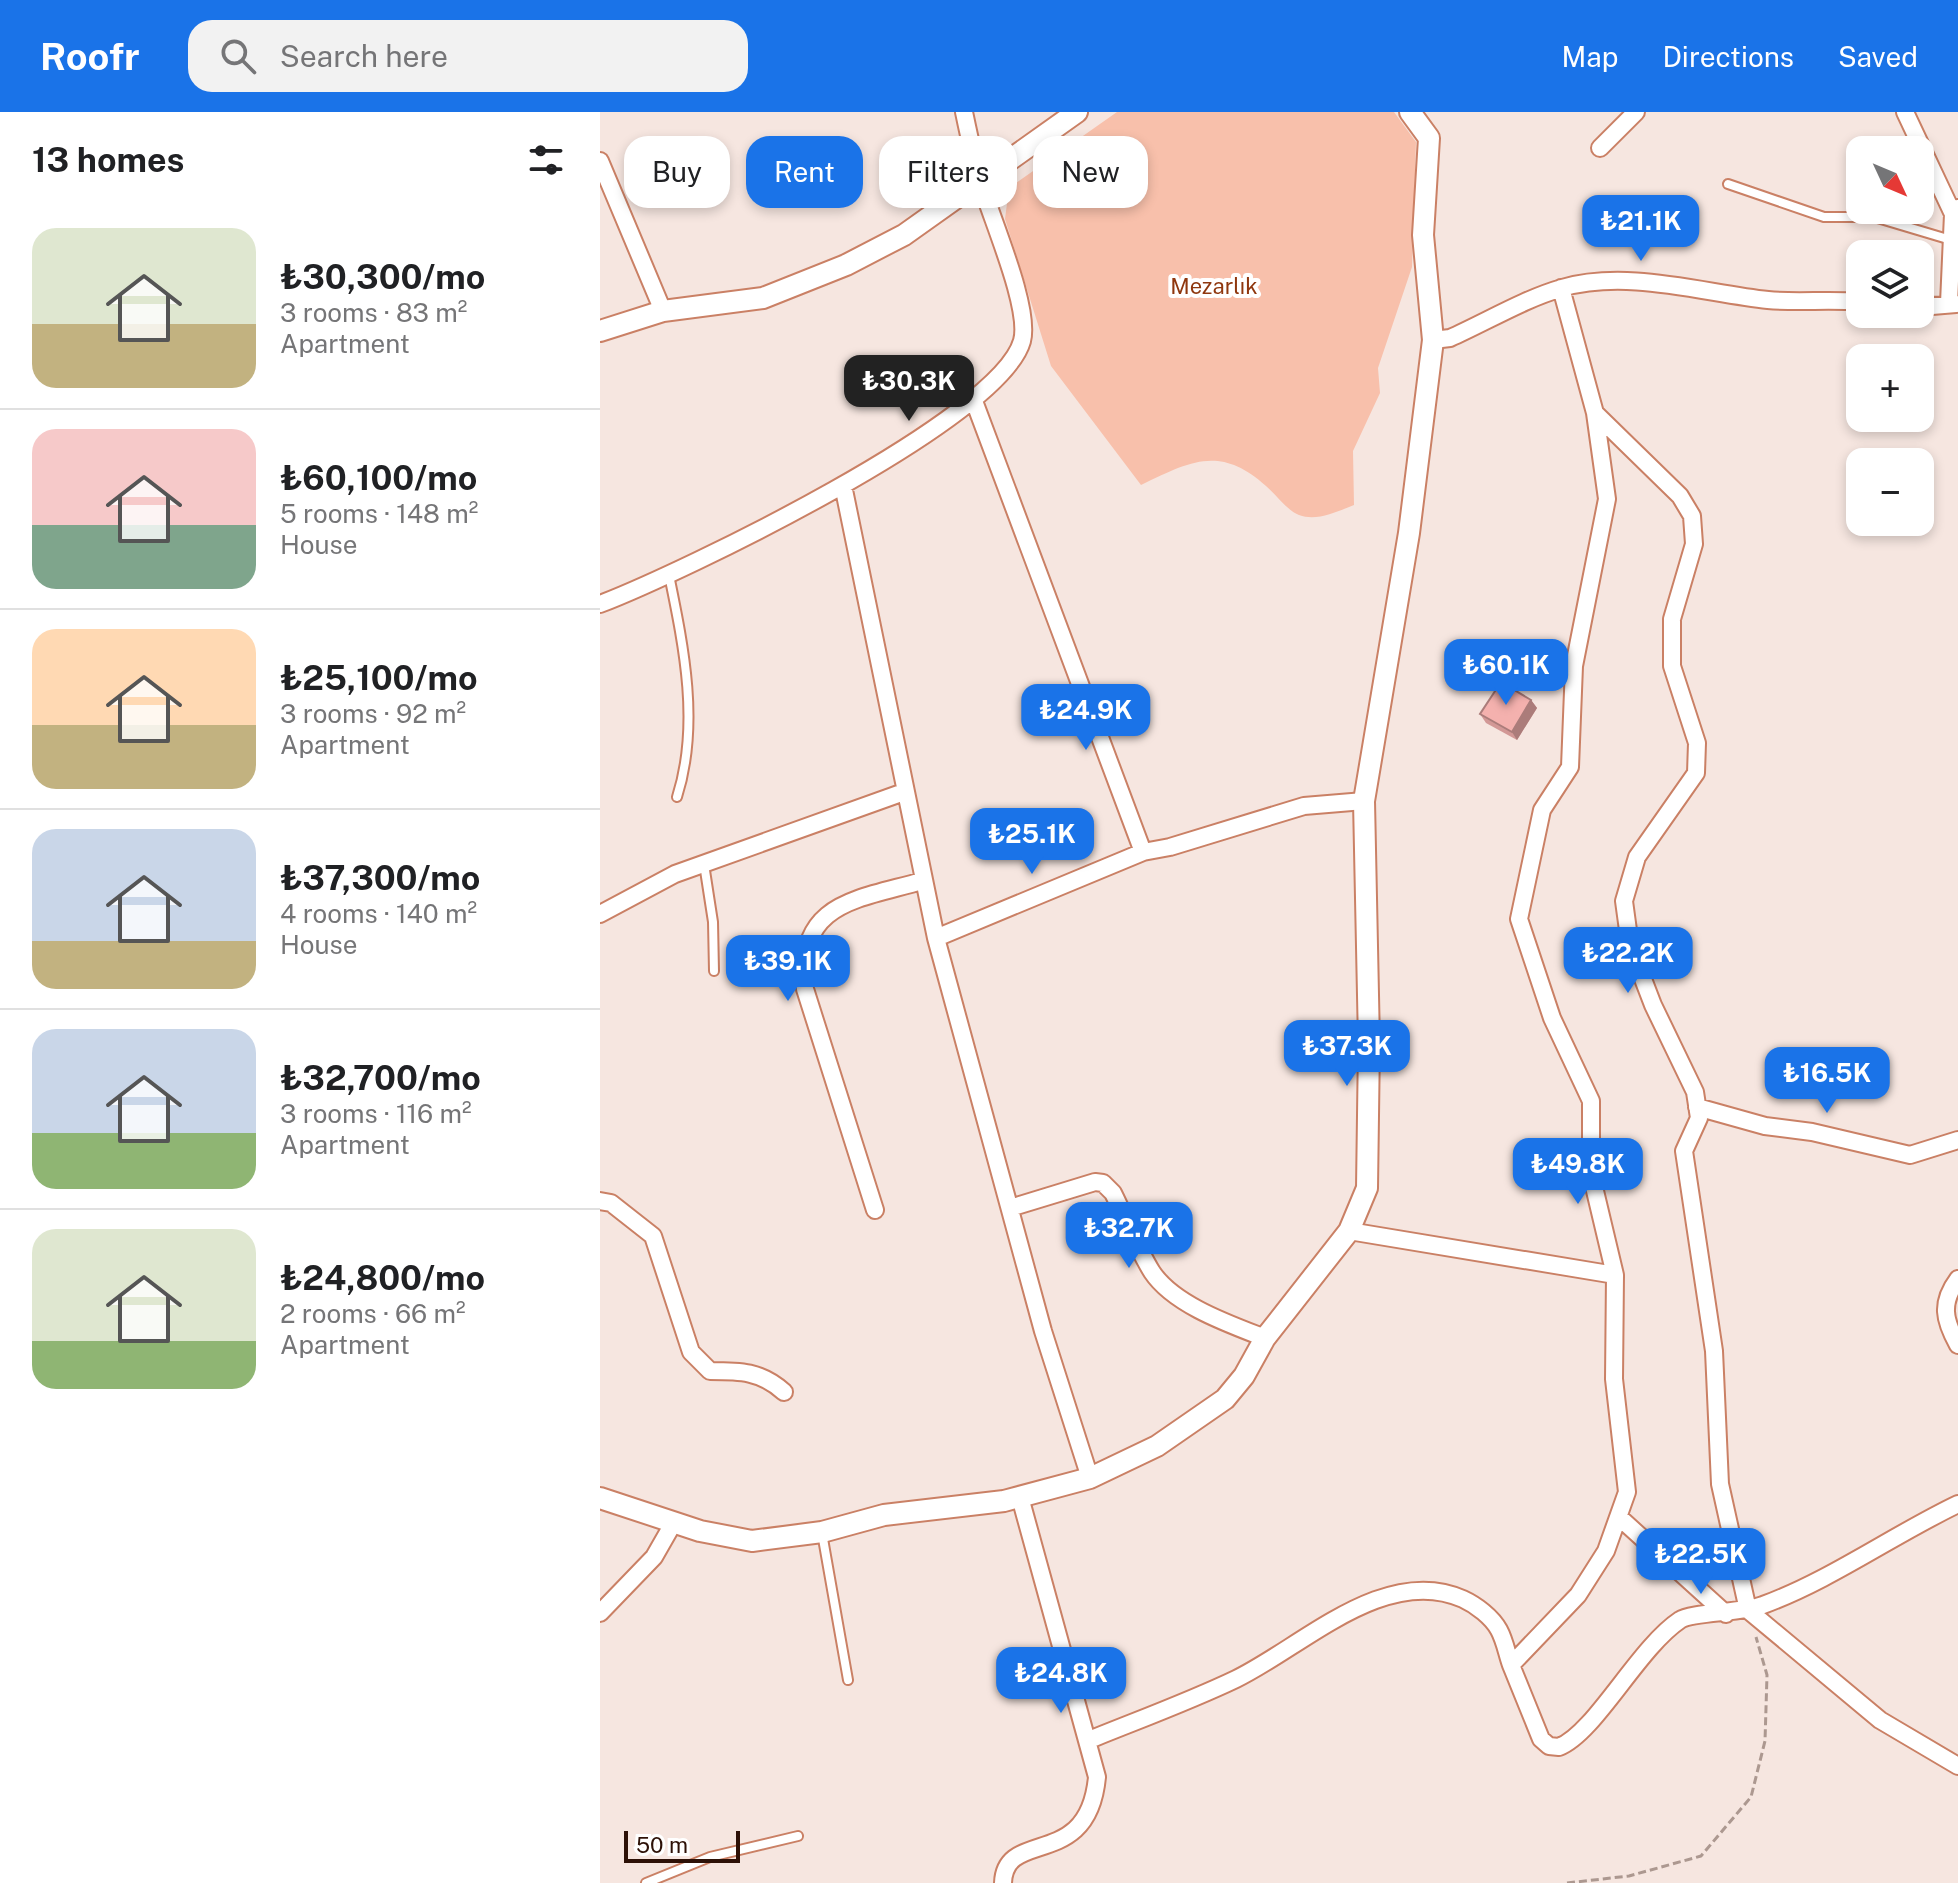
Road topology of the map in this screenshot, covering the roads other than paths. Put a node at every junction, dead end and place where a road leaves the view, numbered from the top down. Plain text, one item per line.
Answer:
1 (964, 112) edge
2 (1077, 112) edge
3 (1410, 112) edge
4 (1636, 112) edge
5 (1905, 112) edge
6 (970, 136) edge
7 (1600, 148) dead end
8 (1017, 155) edge
9 (600, 161) edge
10 (1728, 184) dead end
11 (942, 208) edge
12 (989, 208) edge
13 (1956, 211) edge
14 (1951, 240) junction
15 (1561, 288) junction
16 (1846, 301) edge
17 (1953, 304) edge
18 (663, 311) junction
19 (600, 331) edge
20 (1433, 340) junction
21 (974, 401) junction
22 (1595, 413) junction
23 (843, 485) junction
24 (669, 574) junction
25 (600, 604) edge
26 (904, 792) junction
27 (677, 797) dead end
28 (1364, 801) junction
29 (1143, 852) junction
30 (704, 864) junction
31 (922, 881) junction
32 (600, 914) edge
33 (936, 938) junction
34 (714, 971) dead end
35 (1697, 1107) junction
36 (1958, 1140) edge
37 (600, 1201) edge
38 (1010, 1208) junction
39 (875, 1210) dead end
40 (1349, 1231) junction
41 (1615, 1275) junction
42 (1958, 1279) edge
43 (1265, 1338) junction
44 (1958, 1345) edge
45 (784, 1392) dead end
46 (1090, 1478) junction
47 (1020, 1497) junction
48 (600, 1498) edge
49 (1958, 1504) edge
50 (1620, 1518) junction
51 (674, 1522) junction
52 (822, 1532) junction
53 (1748, 1610) junction
54 (600, 1613) edge
55 (1726, 1614) junction
56 (1511, 1665) junction
57 (848, 1680) dead end
58 (1089, 1740) junction
59 (1958, 1766) edge
60 (798, 1836) dead end
61 (646, 1883) edge
62 (1003, 1883) edge

1 - 6 street
2 - 8 street
3 - 20 street
4 - 7 street
5 - 13 street
9 - 18 street
10 - 14 lane
11 - 18 street
12 - 21 street
13 - 14 street
14 - 17 street
15 - 16 street
15 - 20 street
15 - 22 street
18 - 19 street
20 - 28 street
21 - 23 street
21 - 29 street
22 - 35 street
22 - 41 street
23 - 24 street
23 - 26 street
24 - 25 street
24 - 27 lane
26 - 30 street
26 - 31 street
28 - 29 street
28 - 40 street
29 - 33 street
30 - 32 street
30 - 34 lane
31 - 33 street
31 - 39 street
33 - 38 street
35 - 36 street
35 - 53 street
37 - 45 street
38 - 43 street
38 - 46 street
40 - 41 street
40 - 43 street
41 - 50 street
42 - 44 street
43 - 46 street
46 - 47 street
47 - 52 street
47 - 58 street
48 - 51 street
49 - 53 street
50 - 55 street
50 - 56 street
51 - 52 street
51 - 54 street
52 - 57 lane
53 - 55 street
53 - 59 street
55 - 56 street
56 - 58 street
58 - 62 street
60 - 61 lane

